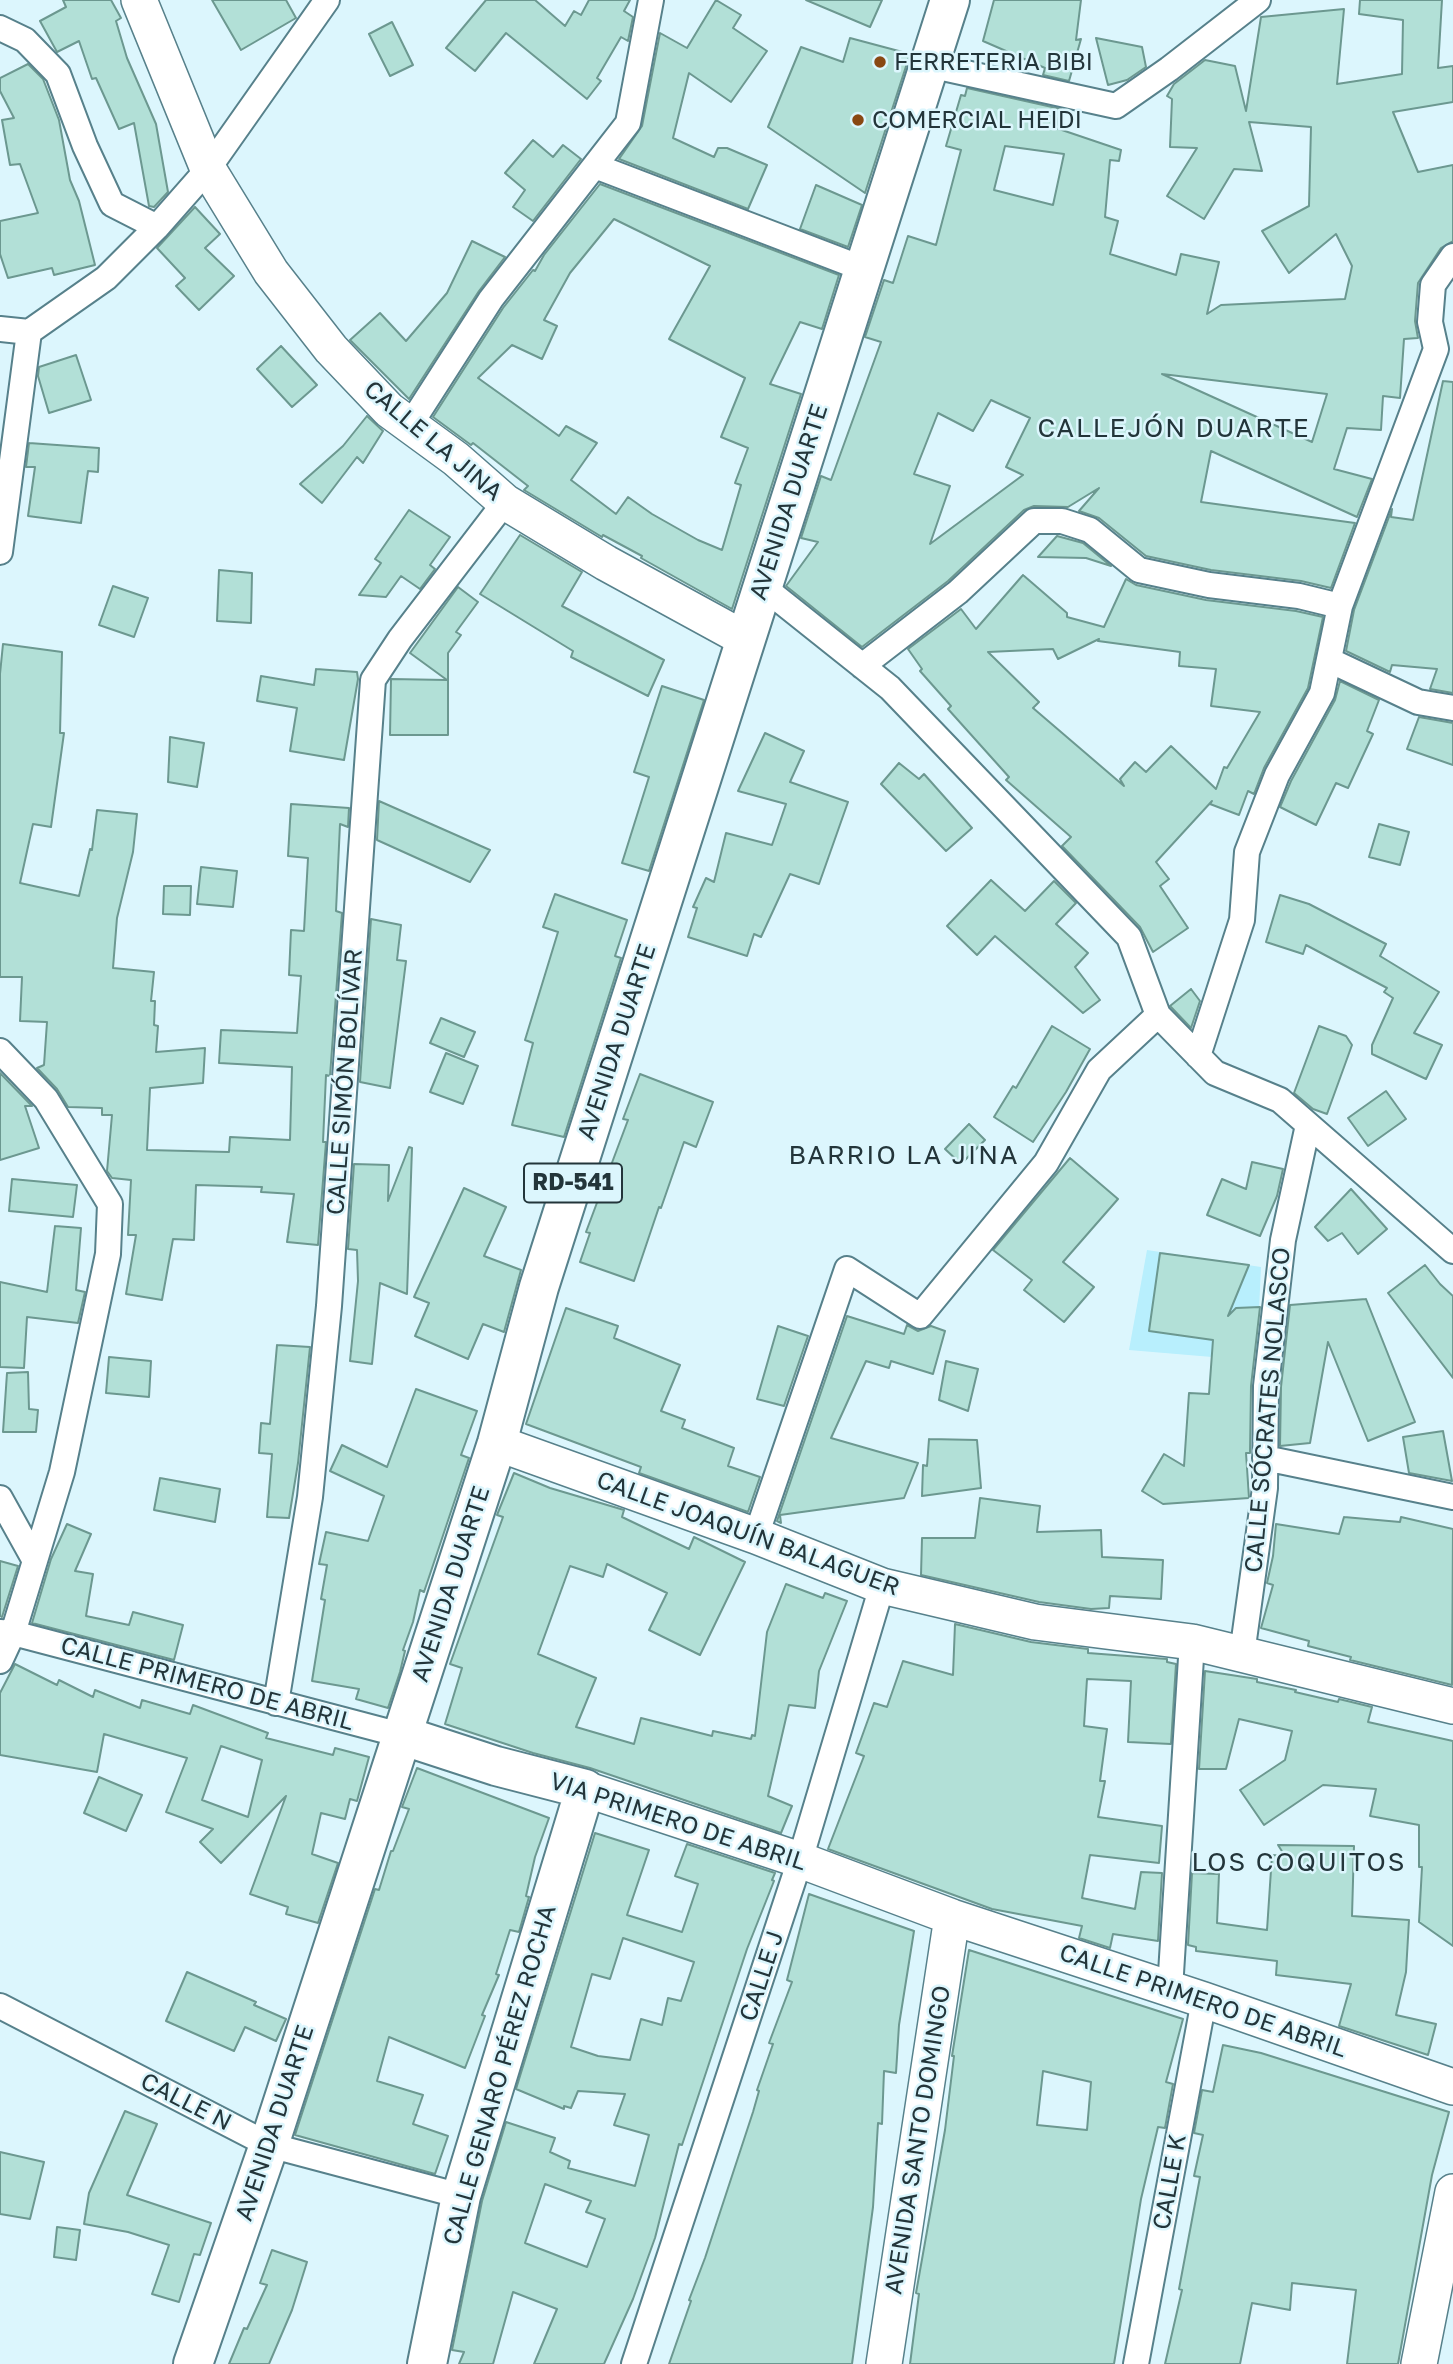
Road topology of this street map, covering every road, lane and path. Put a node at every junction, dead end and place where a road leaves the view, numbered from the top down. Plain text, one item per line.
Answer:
1 (139, 0) edge
2 (327, 0) edge
3 (650, 0) edge
4 (950, 0) edge
5 (1258, 0) edge
6 (0, 28) edge
7 (929, 65) junction
8 (595, 166) junction
9 (208, 169) junction
10 (157, 226) junction
11 (1453, 256) edge
12 (864, 269) junction
13 (0, 329) edge
14 (29, 332) junction
15 (410, 425) junction
16 (505, 502) junction
17 (0, 552) edge
18 (762, 586) junction
19 (1340, 606) junction
20 (745, 639) junction
21 (1329, 660) junction
22 (862, 666) junction
23 (1453, 708) edge
24 (1158, 1015) junction
25 (0, 1051) edge
26 (1198, 1056) junction
27 (1308, 1125) junction
28 (1453, 1251) edge
29 (497, 1443) junction
30 (1265, 1458) junction
31 (1453, 1497) edge
32 (0, 1498) edge
33 (756, 1536) junction
34 (35, 1561) junction
35 (882, 1586) junction
36 (6, 1632) edge
37 (1192, 1642) junction
38 (1242, 1654) junction
39 (0, 1661) edge
40 (276, 1703) junction
41 (1453, 1706) edge
42 (401, 1735) junction
43 (585, 1789) junction
44 (800, 1860) junction
45 (952, 1917) junction
46 (1170, 1989) junction
47 (1204, 2000) junction
48 (0, 2006) edge
49 (1453, 2087) edge
50 (269, 2145) junction
51 (1453, 2192) edge
52 (461, 2196) junction
53 (193, 2364) edge
54 (427, 2364) edge
55 (634, 2364) edge
56 (884, 2364) edge
57 (1136, 2364) edge
58 (1419, 2364) edge

1 - 9 main road, CALLE LA JINA
2 - 9 street
3 - 8 street
4 - 7 main road, AVENIDA DUARTE / RD-541
5 - 7 street
6 - 10 street
7 - 12 main road, AVENIDA DUARTE / RD-541
8 - 12 street
8 - 15 street
9 - 10 street
9 - 15 main road, CALLE LA JINA
10 - 14 street
11 - 19 street
12 - 18 main road, AVENIDA DUARTE / RD-541
13 - 14 street
14 - 17 street
15 - 16 main road, CALLE LA JINA
16 - 20 main road, CALLE LA JINA
16 - 40 street, CALLE SIMÓN BOLÍVAR
18 - 20 main road, AVENIDA DUARTE / RD-541
18 - 22 street
19 - 21 street
19 - 22 street
20 - 29 main road, AVENIDA DUARTE / RD-541
21 - 23 street
21 - 26 street
22 - 24 street
24 - 26 street
24 - 33 street
25 - 34 street
26 - 27 street
27 - 28 street
27 - 30 street, CALLE SÓCRATES NOLASCO
29 - 33 main road, CALLE JOAQUÍN BALAGUER
29 - 42 main road, AVENIDA DUARTE / RD-541
30 - 31 street
30 - 38 street, CALLE SÓCRATES NOLASCO
32 - 34 street
33 - 35 main road, CALLE JOAQUÍN BALAGUER
34 - 36 street
35 - 37 main road, CALLE JOAQUÍN BALAGUER
35 - 44 street, CALLE J
36 - 39 street
36 - 40 street, CALLE PRIMERO DE ABRIL
37 - 38 main road, CALLE JOAQUÍN BALAGUER
37 - 46 street
38 - 41 main road, CALLE JOAQUÍN BALAGUER
40 - 42 street, CALLE PRIMERO DE ABRIL
42 - 43 main road, VIA PRIMERO DE ABRIL
42 - 50 main road, AVENIDA DUARTE / RD-541
43 - 44 main road, VIA PRIMERO DE ABRIL
43 - 52 main road, CALLE GENARO PÉREZ ROCHA
44 - 45 main road, VIA PRIMERO DE ABRIL
44 - 55 street, CALLE J
45 - 46 main road, CALLE PRIMERO DE ABRIL
45 - 56 main road, AVENIDA SANTO DOMINGO
46 - 47 main road, CALLE PRIMERO DE ABRIL
47 - 49 main road, CALLE PRIMERO DE ABRIL
47 - 57 street, CALLE K
48 - 50 street, CALLE N
50 - 52 street, CALLE N
50 - 53 main road, AVENIDA DUARTE / RD-541
51 - 58 main road
52 - 54 main road, CALLE GENARO PÉREZ ROCHA

